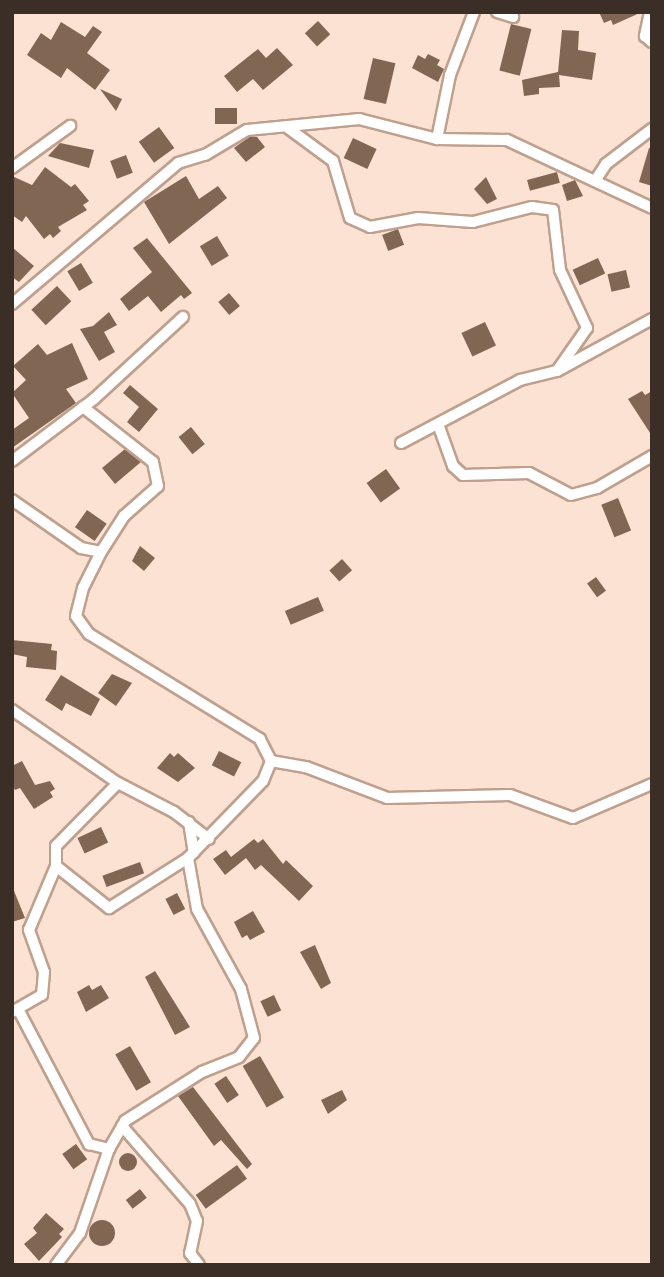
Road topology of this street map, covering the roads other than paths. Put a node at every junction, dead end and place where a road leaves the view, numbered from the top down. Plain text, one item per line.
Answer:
1 (474, 12) edge
2 (497, 12) edge
3 (650, 12) edge
4 (513, 17) dead end
5 (652, 42) edge
6 (70, 126) dead end
7 (288, 128) junction
8 (652, 129) edge
9 (438, 139) junction
10 (12, 168) edge
11 (595, 181) junction
12 (652, 208) edge
13 (12, 304) edge
14 (183, 317) dead end
15 (652, 319) edge
16 (557, 371) junction
17 (83, 407) junction
18 (439, 424) junction
19 (401, 443) dead end
20 (652, 456) edge
21 (12, 461) edge
22 (12, 500) edge
23 (101, 552) junction
24 (12, 710) edge
25 (271, 761) junction
26 (118, 783) junction
27 (652, 784) edge
28 (188, 822) junction
29 (209, 839) junction
30 (191, 855) junction
31 (56, 866) junction
32 (15, 1011) edge
33 (122, 1126) junction
34 (109, 1149) junction
35 (56, 1265) edge
36 (199, 1265) edge

1 - 9 street
2 - 4 street
3 - 5 street
6 - 10 street
7 - 9 street
7 - 13 street
7 - 16 street
8 - 11 street
9 - 11 street
11 - 12 street
14 - 17 street
15 - 16 street
16 - 18 street
17 - 21 street
17 - 23 street
18 - 19 street
18 - 20 street
22 - 23 street
23 - 25 street
24 - 26 street
25 - 27 street
25 - 29 street
26 - 28 street
26 - 31 street
28 - 29 street
28 - 30 street
29 - 30 street
30 - 31 street
30 - 33 street
31 - 32 street
32 - 34 street
33 - 34 street
33 - 36 street
34 - 35 street

